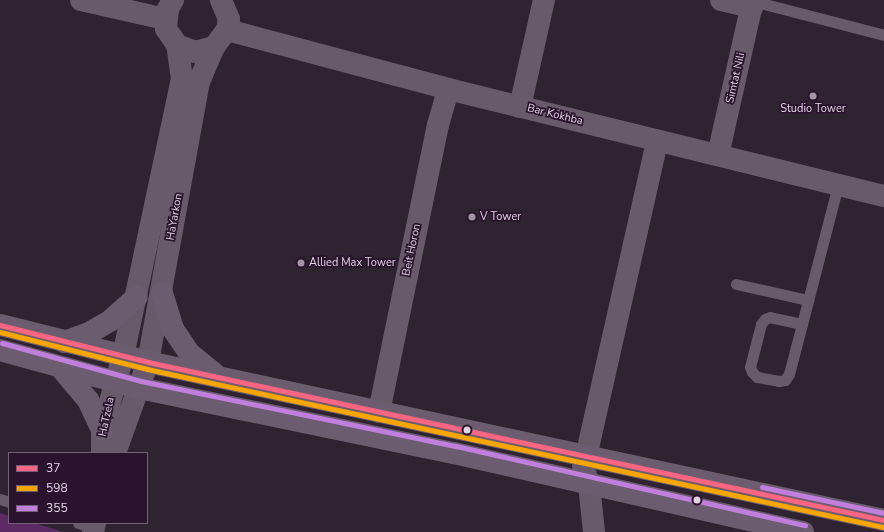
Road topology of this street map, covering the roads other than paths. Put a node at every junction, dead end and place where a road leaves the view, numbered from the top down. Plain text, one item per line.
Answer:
1 (81, 0) edge
2 (221, 0) edge
3 (544, 0) edge
4 (721, 0) edge
5 (753, 3) edge
6 (169, 9) edge
7 (227, 30) junction
8 (884, 35) edge
9 (177, 45) junction
10 (214, 47) junction
11 (448, 89) junction
12 (520, 107) junction
13 (658, 141) junction
14 (718, 155) junction
15 (838, 185) junction
16 (884, 196) edge
17 (736, 284) dead end
18 (162, 293) junction
19 (137, 296) junction
20 (808, 300) junction
21 (802, 324) junction
22 (0, 326) edge
23 (64, 342) junction
24 (0, 350) edge
25 (124, 356) junction
26 (148, 362) junction
27 (60, 367) junction
28 (220, 378) junction
29 (115, 382) junction
30 (139, 388) junction
31 (379, 412) junction
32 (102, 430) junction
33 (102, 452) edge
34 (115, 452) edge
35 (581, 456) junction
36 (589, 485) junction
37 (884, 520) edge
38 (594, 532) edge
39 (803, 532) edge

1 - 6 street
2 - 7 street
3 - 12 street
4 - 5 street
5 - 8 lane
5 - 14 street, Simtat Nili
6 - 9 street
7 - 10 street, HaYarkon
7 - 11 street, Bar Kokhba
9 - 10 street
9 - 19 street, HaYarkon
10 - 18 street, HaYarkon
11 - 12 street, Bar Kokhba
11 - 31 street, Beit Horon
12 - 13 street, Bar Kokhba
13 - 14 street, Bar Kokhba
13 - 35 street
14 - 15 street, Bar Kokhba
15 - 16 street, Bar Kokhba
15 - 20 lane
17 - 20 lane
18 - 26 street, HaYarkon
18 - 28 main road
19 - 23 main road
19 - 25 street, HaYarkon
20 - 21 lane
21 - 21 lane
22 - 23 main road
23 - 25 main road
24 - 27 main road
25 - 26 main road
25 - 29 street, HaYarkon
26 - 28 main road
26 - 30 street, HaYarkon
27 - 29 main road
27 - 32 main road
28 - 31 main road
29 - 30 main road
29 - 32 street, HaTzela
30 - 34 street, HaTzela
30 - 36 main road
31 - 35 main road
32 - 33 street, HaTzela
35 - 36 street
35 - 37 main road
36 - 38 street
36 - 39 main road

